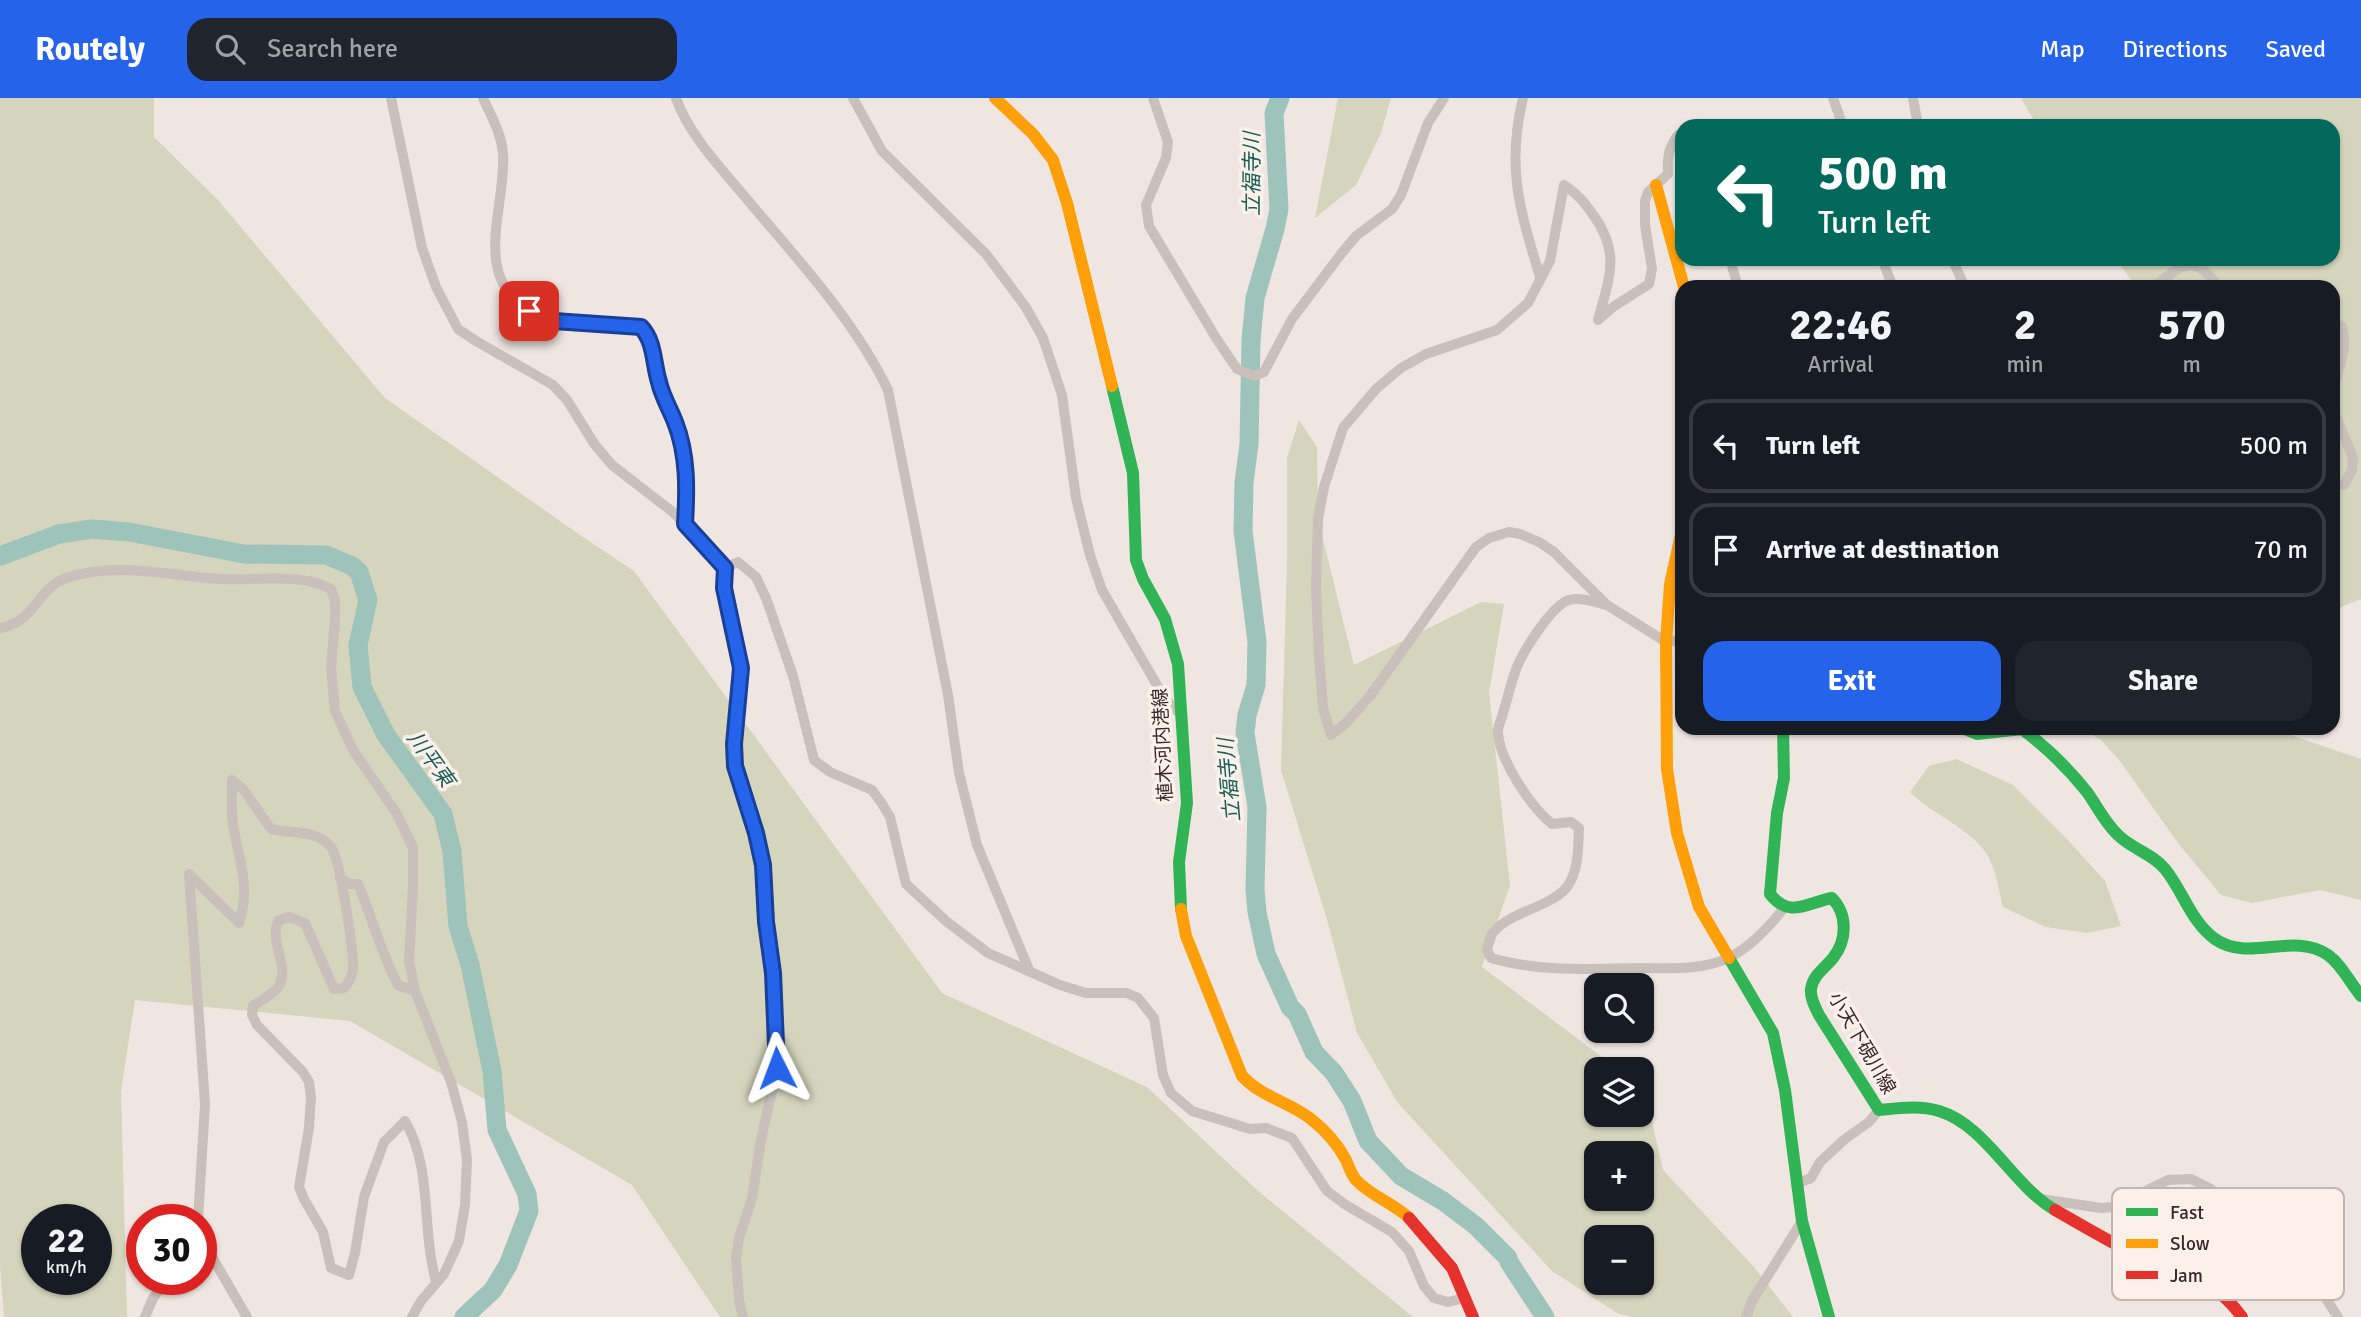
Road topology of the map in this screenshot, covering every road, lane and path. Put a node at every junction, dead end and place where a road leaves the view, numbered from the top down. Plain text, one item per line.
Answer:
1 (390, 98) edge
2 (483, 98) edge
3 (676, 98) edge
4 (853, 98) edge
5 (995, 98) edge
6 (1153, 98) edge
7 (1444, 98) edge
8 (1523, 98) edge
9 (1833, 98) edge
10 (1913, 98) edge
11 (1840, 119) edge
12 (1917, 119) edge
13 (1675, 139) edge
14 (1656, 185) junction
15 (1675, 254) edge
16 (2183, 266) edge
17 (2198, 266) edge
18 (1540, 277) junction
19 (2164, 280) edge
20 (2214, 280) edge
21 (2340, 325) edge
22 (2340, 367) edge
23 (2340, 426) edge
24 (2340, 485) edge
25 (685, 524) junction
26 (1675, 562) edge
27 (725, 568) junction
28 (1607, 605) junction
29 (0, 628) edge
30 (1675, 641) edge
31 (1666, 642) junction
32 (1181, 715) junction
33 (1783, 735) edge
34 (2031, 735) edge
35 (340, 878) junction
36 (1784, 908) junction
37 (1728, 958) junction
38 (1030, 972) junction
39 (415, 991) junction
40 (2361, 996) edge
41 (1879, 1110) junction
42 (1796, 1184) junction
43 (2152, 1188) edge
44 (2209, 1188) edge
45 (2037, 1199) junction
46 (199, 1204) edge
47 (2112, 1207) edge
48 (1802, 1221) junction
49 (2112, 1240) edge
50 (217, 1266) edge
51 (436, 1283) junction
52 (155, 1295) edge
53 (1465, 1298) junction
54 (2228, 1300) edge
55 (2327, 1300) edge
56 (145, 1317) edge
57 (247, 1317) edge
58 (412, 1317) edge
59 (743, 1317) edge
60 (1473, 1317) edge
61 (1746, 1317) edge
62 (1829, 1317) edge
63 (2242, 1317) edge
64 (2338, 1317) edge

1 - 25 street
2 - 25 street
3 - 38 street
4 - 32 street
5 - 32 main road, 植木河内港線
6 - 7 street
8 - 18 street
9 - 11 street
10 - 12 street
13 - 14 street
14 - 15 main road
14 - 18 street
16 - 19 street
17 - 20 street
18 - 28 street
21 - 22 street
23 - 24 street
25 - 27 street
26 - 31 main road
27 - 38 street
27 - 59 street
28 - 31 street
28 - 37 street
29 - 39 street
30 - 31 street
31 - 37 main road
32 - 53 main road, 植木河内港線
33 - 36 main road
34 - 40 main road
35 - 39 street
35 - 46 street
35 - 51 street
36 - 37 street
36 - 41 main road, 小天下硯川線
37 - 42 main road
38 - 53 street
39 - 51 street
41 - 42 street
41 - 45 main road, 小天下硯川線
42 - 48 main road
43 - 44 street
45 - 47 street
45 - 49 main road, 小天下硯川線
48 - 61 street
48 - 62 main road
50 - 57 street
51 - 58 street
52 - 56 street
53 - 60 main road, 植木河内港線
54 - 63 main road, 小天下硯川線
55 - 64 street

